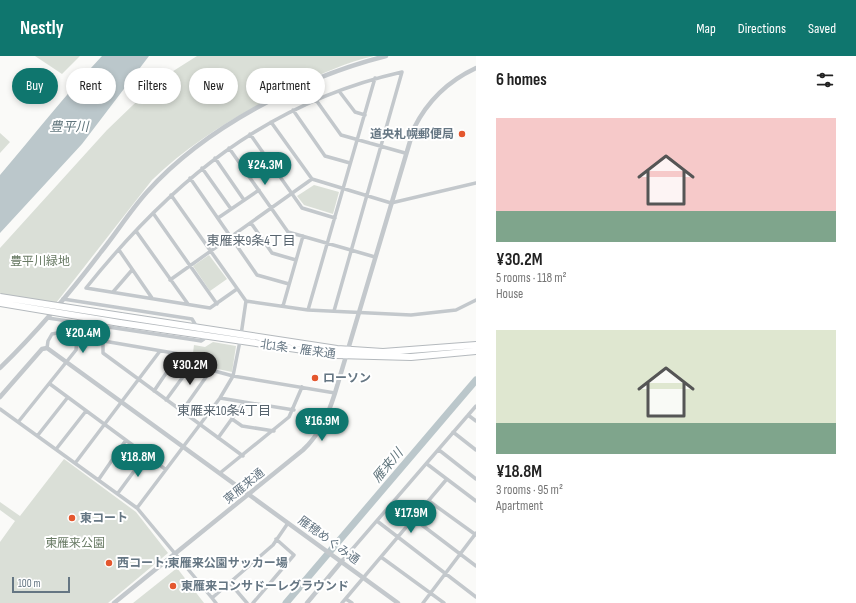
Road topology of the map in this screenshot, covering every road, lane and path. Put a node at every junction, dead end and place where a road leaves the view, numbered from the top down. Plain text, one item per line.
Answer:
1 (386, 56) edge
2 (476, 68) edge
3 (375, 78) junction
4 (339, 91) junction
5 (325, 96) edge
6 (307, 104) edge
7 (319, 104) edge
8 (293, 110) junction
9 (365, 115) junction
10 (271, 122) junction
11 (250, 134) junction
12 (358, 140) junction
13 (382, 147) junction
14 (229, 148) junction
15 (405, 153) junction
16 (215, 158) junction
17 (350, 163) junction
18 (202, 168) junction
19 (190, 178) junction
20 (312, 179) junction
21 (476, 183) edge
22 (343, 189) junction
23 (259, 190) junction
24 (292, 194) junction
25 (171, 195) junction
26 (368, 196) junction
27 (244, 200) junction
28 (391, 203) junction
29 (272, 208) junction
30 (231, 209) junction
31 (153, 213) junction
32 (218, 218) junction
33 (335, 218) junction
34 (251, 223) junction
35 (136, 231) junction
36 (304, 236) junction
37 (231, 237) junction
38 (327, 243) junction
39 (119, 250) junction
40 (352, 250) junction
41 (211, 251) junction
42 (375, 257) junction
43 (296, 260) junction
44 (190, 266) junction
45 (132, 270) junction
46 (170, 280) junction
47 (290, 284) junction
48 (238, 289) junction
49 (113, 292) junction
50 (0, 297) edge
51 (152, 298) junction
52 (63, 299) junction
53 (476, 300) edge
54 (246, 301) junction
55 (0, 303) edge
56 (188, 304) junction
57 (217, 304) junction
58 (283, 306) junction
59 (308, 310) junction
60 (334, 311) junction
61 (359, 313) junction
62 (48, 318) junction
63 (121, 320) junction
64 (199, 329) junction
65 (203, 336) junction
66 (77, 337) junction
67 (240, 338) junction
68 (103, 341) junction
69 (476, 345) edge
70 (47, 348) junction
71 (160, 351) junction
72 (476, 351) edge
73 (348, 353) junction
74 (179, 354) junction
75 (196, 359) junction
76 (67, 362) junction
77 (0, 368) edge
78 (211, 370) junction
79 (233, 376) junction
80 (140, 380) junction
81 (50, 384) junction
82 (302, 387) junction
83 (154, 390) junction
84 (336, 393) junction
85 (0, 397) edge
86 (68, 397) junction
87 (220, 398) junction
88 (166, 400) junction
89 (244, 402) junction
90 (123, 403) junction
91 (476, 406) edge
92 (0, 408) edge
93 (294, 410) junction
94 (86, 411) junction
95 (182, 411) junction
96 (468, 415) junction
97 (232, 419) junction
98 (19, 421) junction
99 (476, 421) edge
100 (199, 424) junction
101 (106, 425) junction
102 (274, 431) junction
103 (453, 432) junction
104 (38, 435) junction
105 (218, 438) junction
106 (126, 440) junction
107 (183, 446) junction
108 (57, 448) junction
109 (438, 450) junction
110 (476, 450) edge
111 (146, 455) junction
112 (243, 456) junction
113 (76, 462) junction
114 (427, 464) junction
115 (165, 469) junction
116 (220, 473) junction
117 (99, 479) junction
118 (476, 479) edge
119 (446, 480) junction
120 (118, 493) junction
121 (249, 495) junction
122 (430, 501) junction
123 (476, 501) edge
124 (137, 508) junction
125 (414, 519) junction
126 (377, 521) junction
127 (288, 523) junction
128 (476, 534) edge
129 (398, 538) junction
130 (276, 539) junction
131 (175, 554) junction
132 (460, 554) junction
133 (381, 557) junction
134 (342, 561) junction
135 (476, 566) edge
136 (445, 574) junction
137 (364, 578) junction
138 (229, 582) junction
139 (431, 593) junction
140 (476, 596) edge
141 (212, 598) junction
142 (346, 599) junction
143 (114, 603) edge
144 (216, 603) edge
145 (247, 603) edge
146 (253, 603) edge
147 (307, 603) edge
148 (342, 603) edge
149 (352, 603) edge
150 (398, 603) edge
151 (423, 603) edge
152 (444, 603) edge

1 - 52 street
2 - 15 street, 東雁来通
3 - 4 street
3 - 9 street
3 - 13 street
4 - 5 street
4 - 9 street
6 - 8 street
7 - 12 street
8 - 10 street
8 - 17 street
9 - 12 street
10 - 11 street
10 - 20 street
11 - 14 street
11 - 24 street
12 - 13 street
12 - 17 street
13 - 15 street
13 - 26 street
14 - 16 street
14 - 23 street
15 - 28 street, 東雁来通
16 - 18 street
16 - 27 street
17 - 22 street
18 - 19 street
18 - 30 street
19 - 25 street
19 - 32 street
20 - 22 street
20 - 24 street
21 - 28 street
22 - 26 street
22 - 33 street
23 - 27 street
23 - 29 street
24 - 29 street
24 - 33 street
25 - 31 street
25 - 41 street
26 - 28 street
26 - 40 street
27 - 30 street
28 - 42 street, 東雁来通
29 - 34 street
29 - 36 street
30 - 32 street
31 - 35 street
31 - 44 street
32 - 37 street
33 - 38 street
34 - 37 street
34 - 43 street
35 - 39 street
35 - 46 street
36 - 38 street
36 - 43 street
37 - 41 street
37 - 47 street
38 - 40 street
38 - 59 street
39 - 45 street
39 - 49 street
40 - 42 street
40 - 60 street
41 - 44 street
41 - 48 street
42 - 61 street, 東雁来通
43 - 47 street
44 - 46 street
44 - 57 street
45 - 49 street
45 - 51 street
46 - 56 street
47 - 58 street
48 - 54 street
48 - 57 street
49 - 51 street
50 - 63 highway, bridge
51 - 56 street
52 - 62 street
52 - 64 street
53 - 61 street
54 - 58 street
54 - 67 street
55 - 63 highway, bridge
56 - 57 street
58 - 59 street
59 - 60 street
60 - 61 street
61 - 73 street, 東雁来通
62 - 65 street
62 - 77 street
63 - 64 highway, 北1条・雁来通
63 - 65 highway, 北1条・雁来通
64 - 65 street
64 - 67 highway, 北1条・雁来通
65 - 67 highway, 北1条・雁来通
66 - 68 street
66 - 70 street
66 - 76 street
67 - 73 highway, 北1条・雁来通
67 - 79 street
68 - 71 street
68 - 80 street
69 - 73 highway, 北1条・雁来通
70 - 76 street, 雁穂めぐみ通
70 - 85 street
71 - 74 street
71 - 80 street
72 - 73 highway, 北1条・雁来通
73 - 84 street, 東雁来通
74 - 75 street
74 - 83 street
75 - 78 street
75 - 88 street
76 - 81 street
76 - 90 street, 雁穂めぐみ通
78 - 79 street
78 - 95 street
79 - 82 street
79 - 87 street
80 - 83 street
80 - 90 street
81 - 86 street
81 - 98 street
82 - 84 street
82 - 93 street
83 - 88 street
84 - 121 street, 東雁来通
86 - 94 street
86 - 104 street
87 - 89 street
87 - 100 street
88 - 95 street
89 - 93 street
89 - 97 street
90 - 101 street
90 - 107 street, 雁穂めぐみ通
91 - 96 street
92 - 98 street
93 - 102 street
94 - 101 street
94 - 108 street
95 - 100 street
96 - 99 street
96 - 103 street
97 - 102 street
97 - 105 street
98 - 104 street
100 - 105 street
100 - 107 street
101 - 106 street
101 - 113 street
102 - 112 street
103 - 109 street
103 - 110 street
104 - 108 street
105 - 112 street
106 - 111 street
106 - 117 street
107 - 115 street
107 - 116 street, 雁穂めぐみ通
108 - 113 street
109 - 114 street
109 - 118 street
111 - 115 street
111 - 120 street
112 - 116 street
113 - 117 street
114 - 119 street
114 - 126 street
115 - 124 street
116 - 121 street, 雁穂めぐみ通
117 - 120 street
119 - 122 street
119 - 123 street
120 - 124 street
121 - 127 street, 雁穂めぐみ通
121 - 131 street, 東雁来通
122 - 125 street
122 - 128 street
124 - 131 street
125 - 129 street
125 - 132 street
126 - 129 street
126 - 134 street
127 - 130 street
127 - 134 street, 雁穂めぐみ通
128 - 132 street
129 - 133 street
129 - 136 street
130 - 138 street
130 - 146 street
131 - 141 street
131 - 143 street, 東雁来通
132 - 135 street
132 - 136 street
133 - 137 street
133 - 139 street
134 - 137 street, 雁穂めぐみ通
134 - 147 street
136 - 139 street
136 - 140 street
137 - 142 street
137 - 150 street, 雁穂めぐみ通
138 - 141 street
138 - 145 street
139 - 151 street
139 - 152 street
141 - 144 street
142 - 148 street
142 - 149 street

